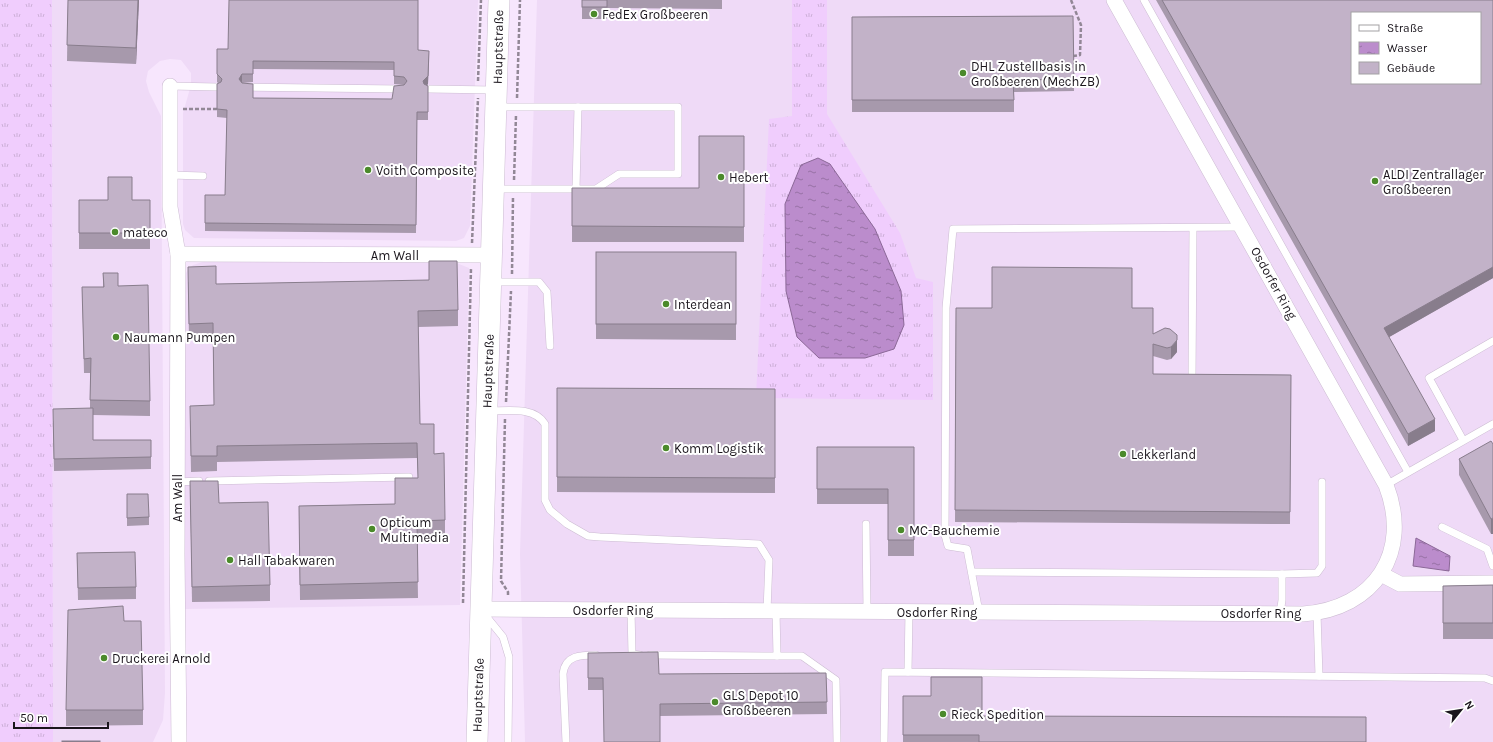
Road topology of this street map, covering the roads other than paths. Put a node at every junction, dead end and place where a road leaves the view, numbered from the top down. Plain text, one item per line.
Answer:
1 (499, 0) edge
2 (1114, 0) edge
3 (1144, 0) edge
4 (170, 86) joint
5 (217, 87) edge
6 (244, 87) edge
7 (402, 89) edge
8 (428, 89) edge
9 (497, 98) junction
10 (578, 107) junction
11 (170, 175) junction
12 (203, 176) dead end
13 (504, 189) junction
14 (576, 189) junction
15 (1242, 227) junction
16 (1193, 228) junction
17 (178, 254) junction
18 (482, 255) junction
19 (491, 282) junction
20 (1493, 341) edge
21 (550, 346) dead end
22 (1192, 381) edge
23 (496, 411) junction
24 (1493, 424) edge
25 (1463, 440) junction
26 (1408, 472) junction
27 (409, 477) edge
28 (177, 482) junction
29 (1322, 482) dead end
30 (1386, 485) junction
31 (866, 524) dead end
32 (1442, 527) dead end
33 (1493, 566) edge
34 (972, 572) junction
35 (1282, 574) junction
36 (1380, 574) junction
37 (1493, 584) edge
38 (472, 607) junction
39 (631, 610) junction
40 (772, 611) junction
41 (867, 611) junction
42 (909, 612) junction
43 (979, 612) junction
44 (1317, 613) junction
45 (1280, 614) junction
46 (602, 655) edge
47 (777, 656) junction
48 (908, 672) junction
49 (1319, 676) junction
50 (1493, 681) edge
51 (179, 742) edge
52 (476, 742) edge
53 (508, 742) edge
54 (566, 742) edge
55 (837, 742) edge
56 (884, 742) edge

1 - 9 street, Hauptstraße
2 - 15 street, Osdorfer Ring
3 - 26 lane
4 - 5 lane
4 - 11 street, Am Wall
6 - 7 lane
8 - 9 lane
9 - 10 lane
9 - 13 street, Hauptstraße
10 - 14 lane
10 - 14 lane
11 - 12 lane
11 - 17 street, Am Wall
13 - 14 lane
13 - 18 street, Hauptstraße
15 - 16 lane
15 - 30 street, Osdorfer Ring
16 - 22 lane
16 - 34 lane
17 - 18 street, Am Wall
17 - 28 street, Am Wall
18 - 19 street, Hauptstraße
19 - 21 lane
19 - 23 street, Hauptstraße
20 - 25 lane
23 - 38 street, Hauptstraße
23 - 40 lane
24 - 25 lane
25 - 26 lane
26 - 30 lane
27 - 28 lane
28 - 51 street, Am Wall
29 - 35 lane
30 - 36 street, Osdorfer Ring
31 - 41 lane
32 - 33 lane
34 - 35 lane
34 - 43 lane
35 - 45 lane
36 - 37 street
36 - 44 street, Osdorfer Ring
38 - 39 street, Osdorfer Ring
38 - 52 street, Hauptstraße
38 - 53 lane
39 - 40 street, Osdorfer Ring
39 - 47 lane
40 - 41 street, Osdorfer Ring
40 - 47 lane
41 - 42 street, Osdorfer Ring
42 - 43 street, Osdorfer Ring
42 - 48 lane
43 - 45 street, Osdorfer Ring
44 - 45 street, Osdorfer Ring
44 - 49 lane
46 - 54 lane
47 - 55 lane
48 - 49 lane
48 - 56 lane
49 - 50 lane

